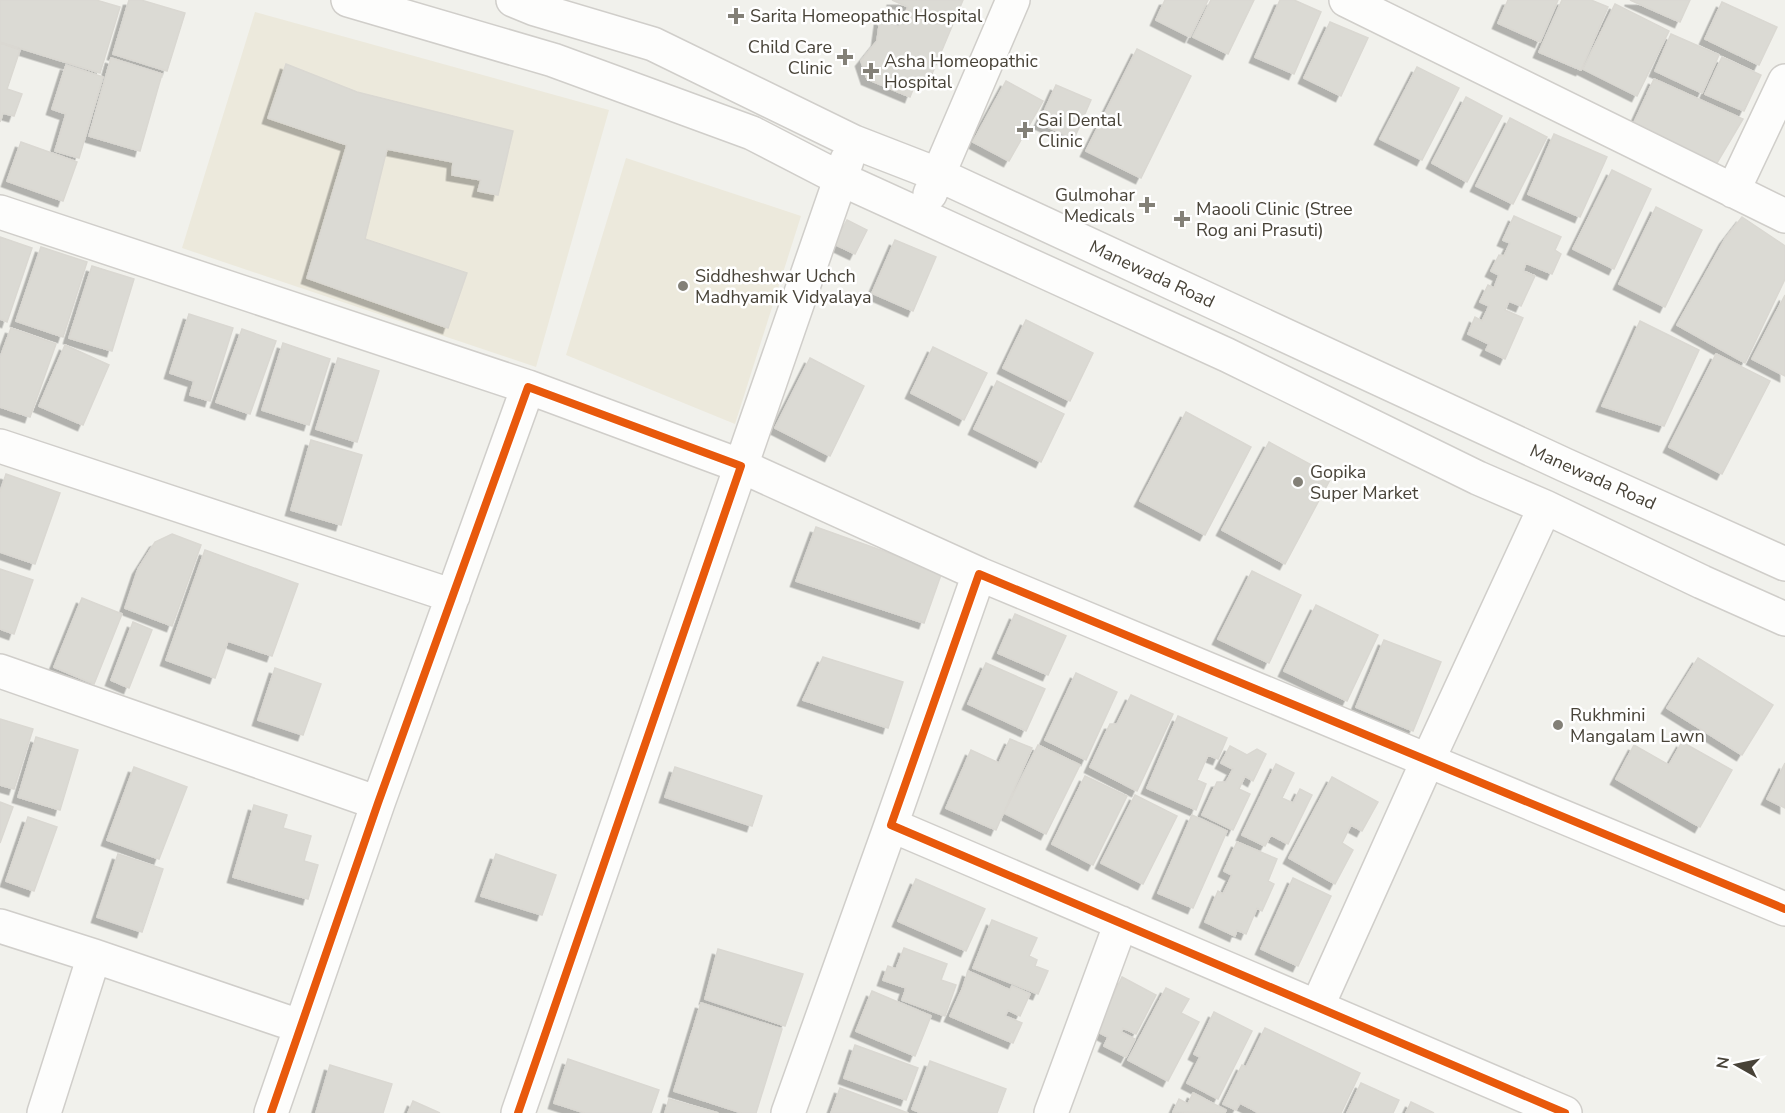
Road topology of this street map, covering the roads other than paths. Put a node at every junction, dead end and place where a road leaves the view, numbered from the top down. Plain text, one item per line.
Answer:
1 (348, 0) edge
2 (1013, 0) edge
3 (1346, 0) edge
4 (528, 3) edge
5 (1785, 81) edge
6 (854, 141) junction
7 (939, 175) junction
8 (841, 179) junction
9 (1732, 190) junction
10 (0, 212) edge
11 (921, 215) junction
12 (1785, 216) edge
13 (528, 387) junction
14 (0, 446) edge
15 (741, 466) junction
16 (1545, 507) junction
17 (1785, 564) edge
18 (979, 574) junction
19 (453, 596) junction
20 (1779, 606) edge
21 (0, 670) edge
22 (1428, 760) junction
23 (378, 802) junction
24 (891, 825) junction
25 (1785, 909) edge
26 (1121, 923) junction
27 (0, 926) edge
28 (94, 956) junction
29 (1317, 1006) junction
30 (299, 1026) junction
31 (44, 1113) edge
32 (271, 1113) edge
33 (518, 1113) edge
34 (788, 1113) edge
35 (1052, 1113) edge
36 (1565, 1113) edge

1 - 8 street
2 - 7 street
3 - 9 street
4 - 6 street, Manewada Road
5 - 9 street
6 - 7 street, Manewada Road
6 - 8 street
7 - 11 street
7 - 17 street, Manewada Road
8 - 11 street
8 - 15 street
9 - 12 street
10 - 13 street
11 - 16 street
13 - 15 street
13 - 19 street
14 - 19 street
15 - 18 street
15 - 33 street
16 - 20 street
16 - 22 street
18 - 22 street
18 - 24 street
19 - 23 street
21 - 23 street
22 - 25 street
22 - 29 street
23 - 30 street
24 - 26 street
24 - 34 street
26 - 29 street
26 - 35 street
27 - 28 street
28 - 30 street
28 - 31 street
29 - 36 street
30 - 32 street

